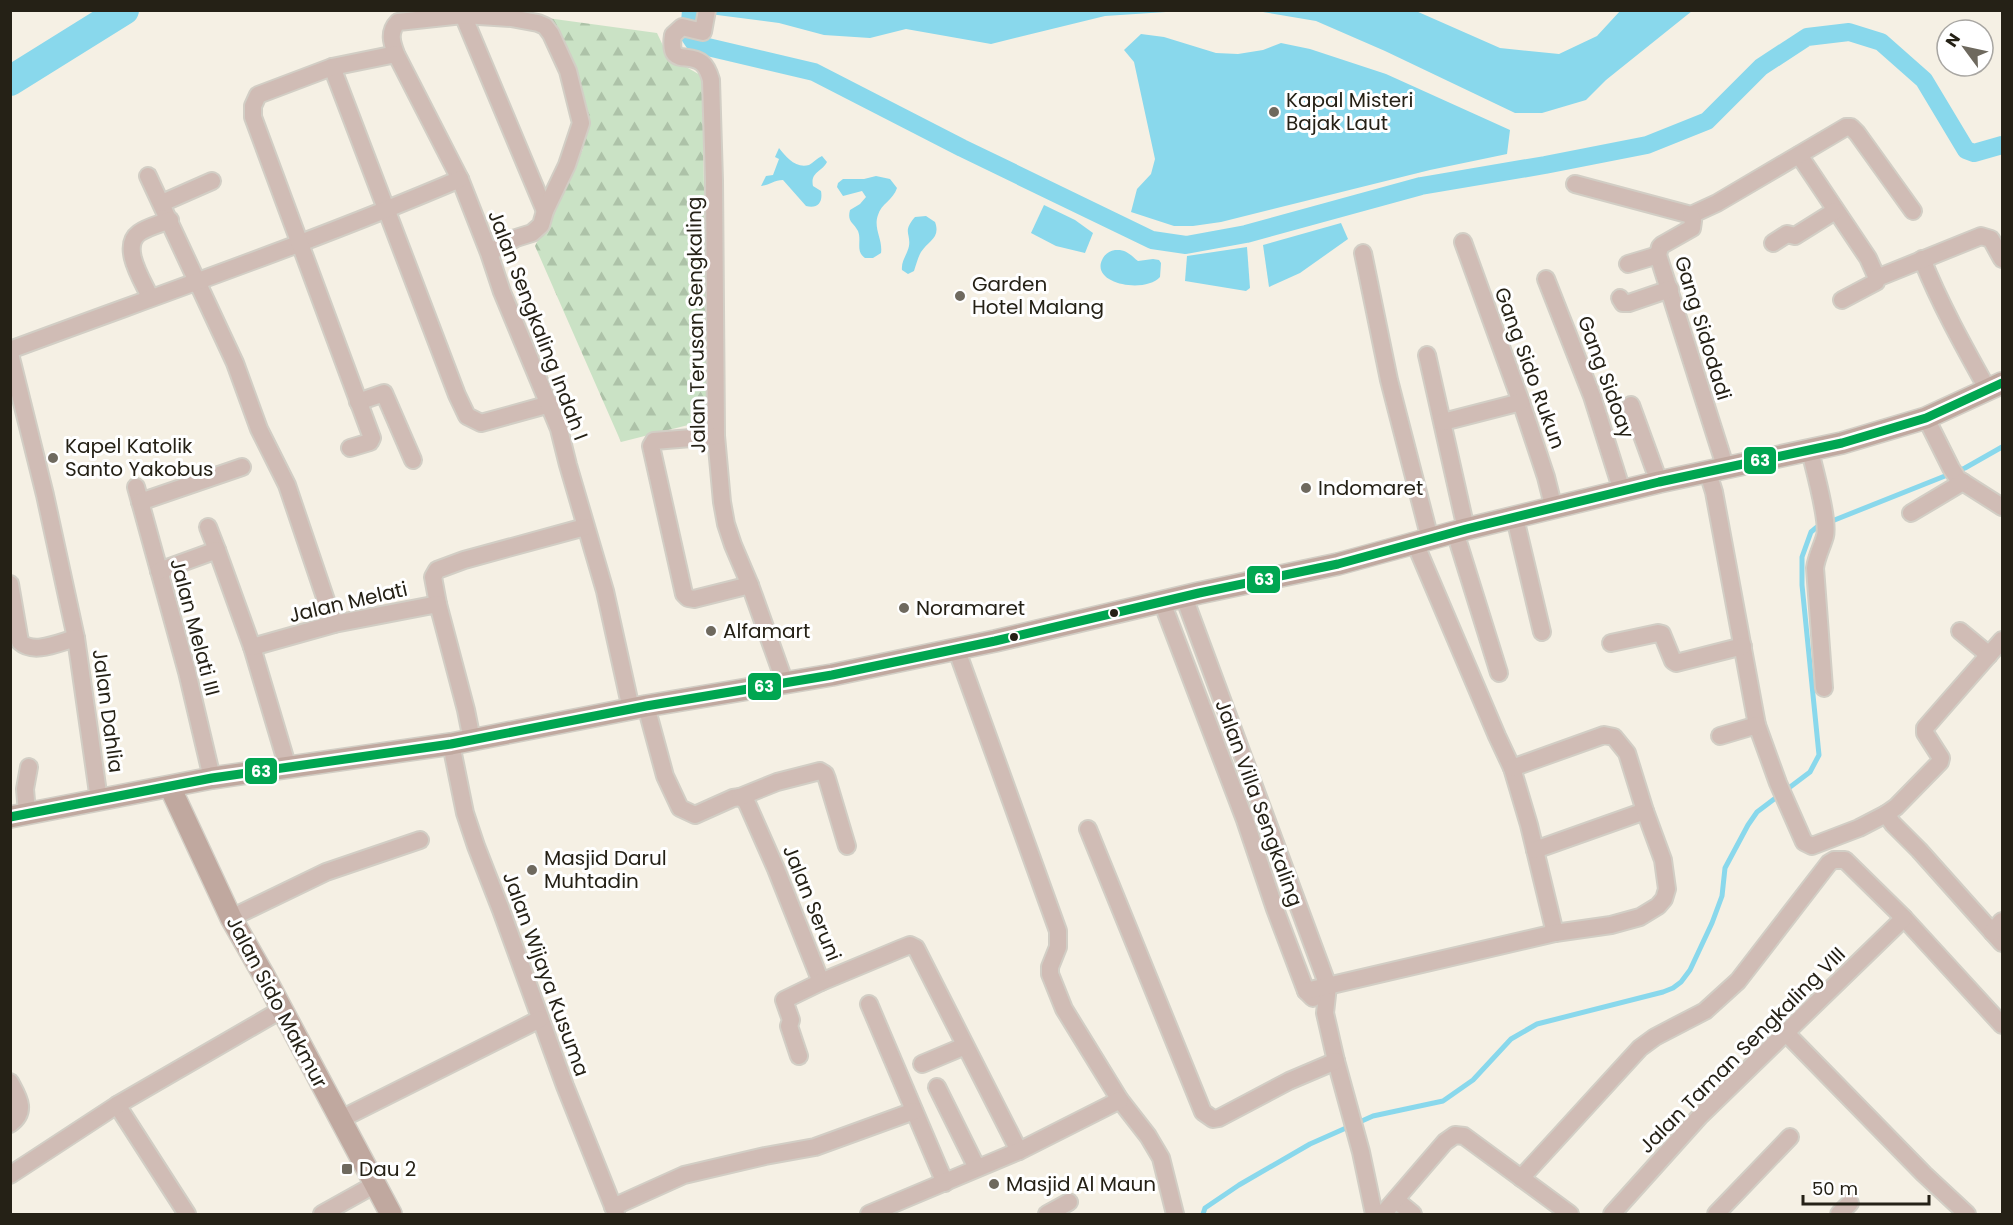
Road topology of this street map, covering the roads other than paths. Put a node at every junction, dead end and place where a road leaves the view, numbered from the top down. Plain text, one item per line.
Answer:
1 (464, 15) junction
2 (698, 24) edge
3 (393, 47) junction
4 (332, 66) junction
5 (1800, 155) junction
6 (148, 176) dead end
7 (460, 179) junction
8 (213, 181) dead end
9 (1575, 184) dead end
10 (162, 203) junction
11 (387, 210) junction
12 (545, 211) junction
13 (1835, 211) junction
14 (1913, 211) dead end
15 (1691, 215) junction
16 (170, 220) junction
17 (1463, 242) dead end
18 (1773, 243) dead end
19 (299, 244) junction
20 (489, 252) junction
21 (1363, 253) dead end
22 (2001, 254) edge
23 (1658, 255) junction
24 (1922, 259) junction
25 (1628, 264) dead end
26 (1877, 278) junction
27 (1546, 279) dead end
28 (198, 280) junction
29 (1670, 289) junction
30 (150, 297) junction
31 (1620, 298) dead end
32 (1842, 300) dead end
33 (10, 352) edge
34 (1427, 355) dead end
35 (1995, 386) edge
36 (358, 402) junction
37 (1521, 402) junction
38 (550, 404) junction
39 (1631, 405) dead end
40 (1926, 418) junction
41 (1443, 422) junction
42 (716, 436) junction
43 (350, 448) dead end
44 (1810, 451) junction
45 (412, 460) dead end
46 (242, 467) dead end
47 (1717, 471) junction
48 (1957, 477) junction
49 (1659, 482) junction
50 (1622, 491) junction
51 (2002, 507) edge
52 (1554, 508) junction
53 (1911, 513) dead end
54 (1515, 518) junction
55 (208, 527) dead end
56 (585, 527) junction
57 (1460, 530) junction
58 (1422, 541) junction
59 (217, 550) junction
60 (159, 571) junction
61 (10, 584) edge
62 (750, 585) junction
63 (1184, 597) junction
64 (1162, 602) junction
65 (438, 603) junction
66 (334, 624) junction
67 (1960, 631) dead end
68 (1542, 632) dead end
69 (76, 638) junction
70 (1611, 643) dead end
71 (1743, 646) junction
72 (1999, 646) edge
73 (252, 647) junction
74 (956, 648) junction
75 (1499, 673) dead end
76 (785, 683) junction
77 (1824, 688) dead end
78 (638, 708) junction
79 (1757, 725) junction
80 (1720, 736) dead end
81 (472, 740) junction
82 (451, 744) junction
83 (29, 767) dead end
84 (288, 768) junction
85 (1512, 768) junction
86 (212, 778) junction
87 (170, 787) junction
88 (1256, 792) junction
89 (740, 797) junction
90 (1237, 798) junction
91 (99, 800) junction
92 (1645, 811) junction
93 (19, 815) edge
94 (1888, 817) junction
95 (1088, 830) dead end
96 (420, 840) dead end
97 (847, 846) dead end
98 (1535, 850) junction
99 (231, 918) junction
100 (1904, 918) junction
101 (1999, 932) edge
102 (1556, 933) junction
103 (821, 982) junction
104 (1328, 986) junction
105 (1306, 991) junction
106 (869, 1004) dead end
107 (281, 1010) junction
108 (1325, 1013) junction
109 (540, 1019) junction
110 (2002, 1025) edge
111 (1786, 1033) junction
112 (965, 1046) junction
113 (799, 1056) dead end
114 (922, 1064) dead end
115 (1337, 1065) junction
116 (10, 1082) edge
117 (937, 1087) dead end
118 (1120, 1100) junction
119 (117, 1105) junction
120 (914, 1111) junction
121 (339, 1120) junction
122 (10, 1124) edge
123 (1790, 1137) dead end
124 (1019, 1151) junction
125 (977, 1168) junction
126 (10, 1175) edge
127 (1521, 1178) junction
128 (945, 1183) junction
129 (374, 1185) junction
130 (1396, 1200) junction
131 (1069, 1202) dead end
132 (900, 1209) edge
133 (615, 1211) edge
134 (187, 1215) edge
135 (322, 1215) edge
136 (391, 1215) edge
137 (869, 1215) edge
138 (1047, 1215) edge
139 (1175, 1215) edge
140 (1374, 1215) edge
141 (1383, 1215) edge
142 (1413, 1215) edge
143 (1570, 1215) edge
144 (1612, 1215) edge
145 (1716, 1215) edge
146 (1967, 1215) edge

1 - 3 street
1 - 12 street
1 - 12 street
2 - 42 street, Jalan Terusan Sengkaling
3 - 4 street
3 - 7 street, Jalan Sengkaling Indah I
4 - 11 street
4 - 19 street
5 - 13 street
5 - 14 street
5 - 15 street
6 - 10 street
7 - 11 street
7 - 20 street, Jalan Sengkaling Indah I
8 - 10 street
9 - 15 street
10 - 16 street
11 - 19 street
11 - 38 street
12 - 20 street
13 - 18 street
13 - 26 street
15 - 23 street, Gang Sidodadi
16 - 28 street
16 - 30 street
17 - 37 street, Gang Sido Rukun
19 - 28 street
19 - 36 street
20 - 38 street, Jalan Sengkaling Indah I
21 - 58 street
22 - 24 street
23 - 25 street
23 - 29 street, Gang Sidodadi
24 - 26 street
24 - 35 street
26 - 32 street
27 - 50 street, Gang Sidoay
28 - 30 street
28 - 66 street
29 - 31 street
29 - 47 street, Gang Sidodadi
30 - 33 street
33 - 69 street
34 - 41 street
35 - 40 main road
36 - 43 street
36 - 45 street
37 - 41 street
37 - 52 street, Gang Sido Rukun
38 - 56 street, Jalan Sengkaling Indah I
39 - 49 street
40 - 44 main road
40 - 48 street
41 - 57 street
42 - 62 street, Jalan Terusan Sengkaling
42 - 62 street
44 - 47 main road
44 - 77 street
46 - 60 street, Jalan Melati III
47 - 49 main road
47 - 71 street, Gang Sidodadi
48 - 51 street
48 - 53 street
49 - 50 main road
50 - 52 main road
52 - 54 main road
54 - 57 main road
54 - 68 street
55 - 59 street
56 - 65 street
56 - 78 street, Jalan Sengkaling Indah I
57 - 58 main road
57 - 75 street
58 - 63 main road
58 - 85 street
59 - 60 street
59 - 73 street
60 - 86 street, Jalan Melati III
61 - 69 street, Jalan Dahlia
62 - 76 street, Jalan Terusan Sengkaling
63 - 64 main road
63 - 88 street, Jalan Villa Sengkaling
64 - 74 main road
64 - 90 street, Jalan Villa Sengkaling
65 - 66 street, Jalan Melati
65 - 81 street, Jalan Melati
66 - 73 street, Jalan Melati
67 - 72 street
69 - 91 street, Jalan Dahlia
70 - 71 street
71 - 79 street, Gang Sidodadi
72 - 94 street, Gang Sidodadi
73 - 84 street
74 - 76 main road
74 - 118 street
76 - 78 main road
78 - 81 main road
78 - 89 street
79 - 80 street
79 - 94 street, Gang Sidodadi
81 - 82 main road
82 - 84 main road
82 - 109 street, Jalan Wijaya Kusuma
83 - 93 street
84 - 86 main road
85 - 92 street
85 - 98 street
86 - 87 main road
87 - 91 main road
87 - 99 main road, Jalan Sido Makmur
88 - 90 street
88 - 104 street, Jalan Villa Sengkaling
89 - 97 street
89 - 103 street, Jalan Seruni
90 - 105 street, Jalan Villa Sengkaling
91 - 93 main road
92 - 98 street
92 - 102 street
94 - 101 street
95 - 115 street
96 - 99 street
98 - 102 street
99 - 107 main road, Jalan Sido Makmur
100 - 110 street
100 - 111 street, Jalan Taman Sengkaling VIII
100 - 127 street
102 - 104 street
103 - 112 street, Jalan Seruni
103 - 113 street
104 - 105 street
104 - 108 street, Jalan Villa Sengkaling
105 - 108 street, Jalan Villa Sengkaling
106 - 120 street
107 - 119 street
107 - 121 main road, Jalan Sido Makmur
108 - 115 street, Jalan Villa Sengkaling
109 - 121 street
109 - 133 street, Jalan Wijaya Kusuma
111 - 144 street, Jalan Taman Sengkaling VIII
111 - 146 street
112 - 114 street
112 - 124 street, Jalan Seruni
115 - 140 street, Jalan Villa Sengkaling
116 - 122 street
117 - 125 street
118 - 124 street
118 - 139 street
119 - 126 street
119 - 134 street
120 - 128 street
120 - 133 street
121 - 129 main road, Jalan Sido Makmur
123 - 145 street
124 - 125 street
125 - 128 street
127 - 130 street
127 - 143 street
128 - 132 street
129 - 135 street
129 - 136 main road, Jalan Sido Makmur
130 - 141 street
130 - 142 street
131 - 138 street
132 - 137 street

